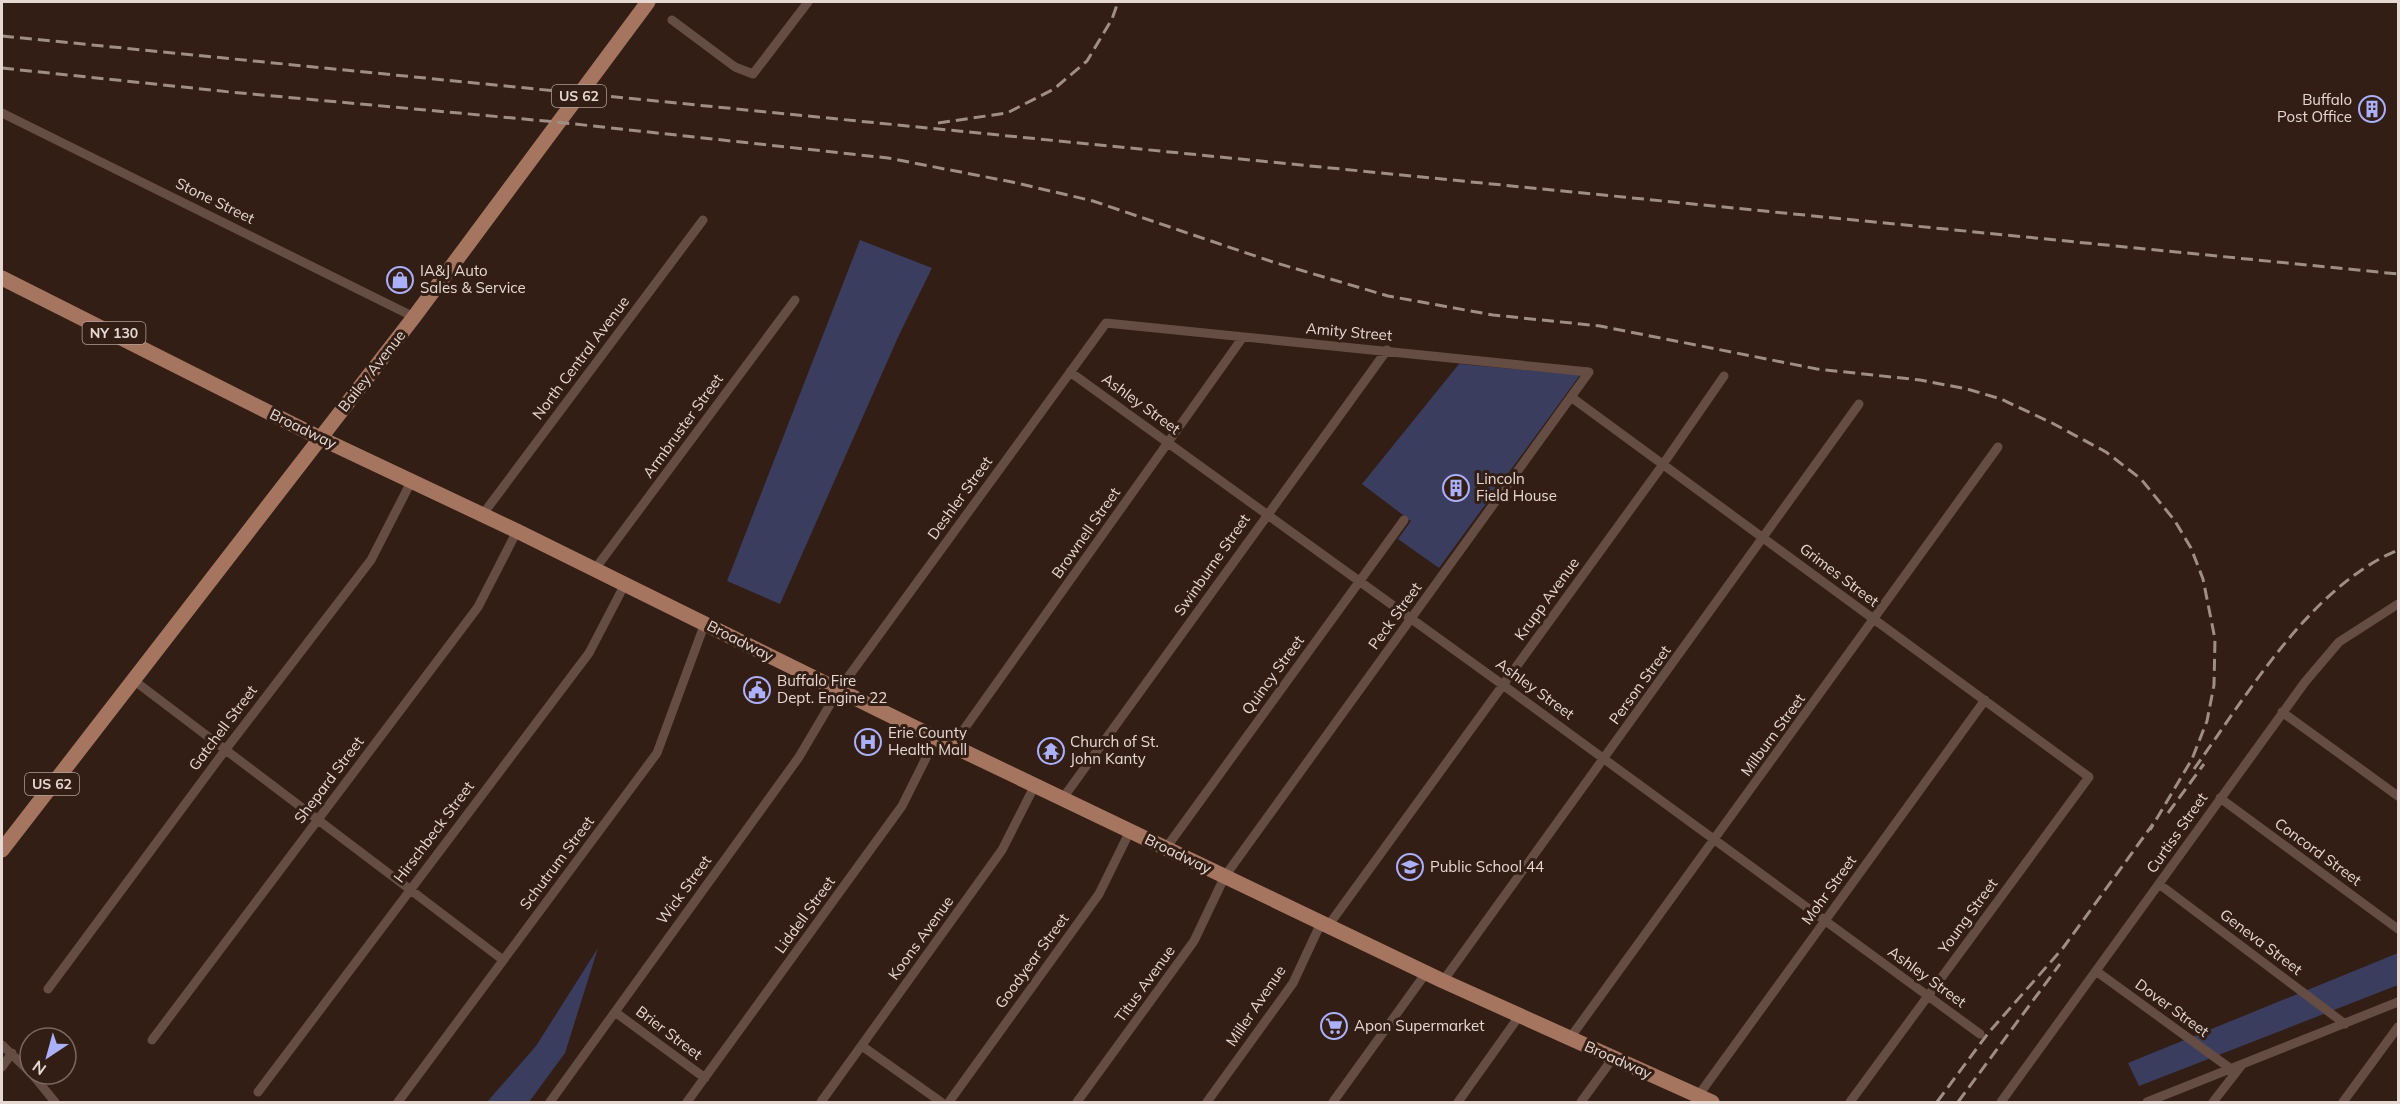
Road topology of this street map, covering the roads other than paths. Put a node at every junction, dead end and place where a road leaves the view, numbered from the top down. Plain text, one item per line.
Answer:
1 (648, 2) edge
2 (804, 3) edge
3 (672, 20) dead end
4 (2, 112) edge
5 (702, 220) dead end
6 (2, 278) edge
7 (795, 300) dead end
8 (414, 317) junction
9 (1106, 322) joint
10 (1243, 337) junction
11 (1387, 350) junction
12 (1070, 372) junction
13 (1589, 372) joint
14 (1724, 376) dead end
15 (1571, 397) junction
16 (1859, 404) dead end
17 (320, 438) junction
18 (1168, 442) junction
19 (1998, 447) dead end
20 (1663, 463) junction
21 (412, 480) junction
22 (1267, 513) junction
23 (483, 514) junction
24 (1404, 520) dead end
25 (517, 531) junction
26 (1764, 538) junction
27 (595, 569) junction
28 (1360, 581) junction
29 (625, 584) junction
30 (2398, 604) edge
31 (1412, 618) junction
32 (1875, 620) junction
33 (705, 623) junction
34 (132, 679) junction
35 (1503, 685) junction
36 (838, 691) junction
37 (1985, 700) junction
38 (2282, 712) junction
39 (936, 738) junction
40 (952, 746) junction
41 (226, 749) junction
42 (1605, 759) junction
43 (2089, 777) joint
44 (1035, 785) junction
45 (2398, 796) edge
46 (1063, 798) junction
47 (2220, 798) junction
48 (318, 819) junction
49 (1130, 831) junction
50 (1715, 840) junction
51 (1166, 848) junction
52 (2, 849) edge
53 (1225, 876) junction
54 (2159, 884) junction
55 (410, 889) junction
56 (1825, 921) junction
57 (1325, 924) junction
58 (2398, 929) edge
59 (503, 960) junction
60 (2096, 971) junction
61 (1426, 973) junction
62 (1443, 981) junction
63 (48, 989) dead end
64 (1928, 995) junction
65 (2398, 1002) edge
66 (615, 1012) junction
67 (1520, 1016) junction
68 (2345, 1024) junction
69 (1980, 1034) dead end
70 (2397, 1034) edge
71 (1570, 1038) junction
72 (152, 1040) dead end
73 (2, 1045) edge
74 (862, 1046) junction
75 (12, 1053) junction
76 (1613, 1058) junction
77 (18, 1059) edge
78 (2243, 1064) junction
79 (2, 1067) edge
80 (2231, 1069) junction
81 (705, 1078) junction
82 (42, 1086) edge
83 (258, 1092) dead end
84 (1698, 1096) junction
85 (55, 1102) edge
86 (398, 1102) edge
87 (550, 1102) edge
88 (687, 1102) edge
89 (821, 1102) edge
90 (941, 1102) edge
91 (949, 1102) edge
92 (1077, 1102) edge
93 (1207, 1102) edge
94 (1333, 1102) edge
95 (1458, 1102) edge
96 (1581, 1102) edge
97 (1712, 1102) edge
98 (1850, 1102) edge
99 (2001, 1102) edge
100 (2147, 1102) edge
101 (2214, 1102) edge
102 (2343, 1102) edge

1 - 8 main road, Bailey Avenue / US 62
2 - 3 street
4 - 8 street, Stone Street
5 - 23 street, North Central Avenue
6 - 17 main road, Broadway / NY 130
7 - 27 street, Armbruster Street
8 - 17 main road, Bailey Avenue / US 62
9 - 10 street, Amity Street
9 - 12 street, Deshler Street
10 - 11 street, Amity Street
10 - 18 street, Brownell Street
11 - 13 street, Amity Street
11 - 22 street, Swinburne Street
12 - 18 street, Ashley Street
12 - 36 street, Deshler Street
13 - 15 street, Peck Street
14 - 20 street, Krupp Avenue
15 - 20 street, Grimes Street
15 - 31 street, Peck Street
16 - 26 street, Person Street
17 - 21 main road, Broadway
17 - 34 main road, Bailey Avenue / US 62
18 - 22 street, Ashley Street
18 - 40 street, Brownell Street
19 - 32 street, Milburn Street
20 - 26 street, Grimes Street
20 - 35 street, Krupp Avenue
21 - 23 main road, Broadway
21 - 41 street, Gatchell Street
22 - 28 street, Ashley Street
22 - 46 street, Swinburne Street
23 - 25 main road, Broadway
24 - 28 street, Quincy Street
25 - 27 main road, Broadway
25 - 48 street, Shepard Street
26 - 32 street, Grimes Street
26 - 42 street, Person Street
27 - 29 main road, Broadway
28 - 31 street, Ashley Street
28 - 51 street, Quincy Street
29 - 33 main road, Broadway
29 - 55 street, Hirschbeck Street
30 - 38 street, Curtiss Street
31 - 35 street, Ashley Street
31 - 53 street, Peck Street
32 - 37 street, Grimes Street
32 - 50 street, Milburn Street
33 - 36 main road, Broadway
33 - 59 street, Schutrum Street
34 - 41 street
34 - 52 main road, Bailey Avenue / US 62
35 - 42 street, Ashley Street
35 - 57 street, Krupp Avenue
36 - 39 main road, Broadway
36 - 66 street, Wick Street
37 - 43 street, Grimes Street
37 - 56 street, Mohr Street
38 - 45 street
38 - 47 street, Curtiss Street
39 - 40 main road, Broadway
39 - 81 street, Liddell Street
40 - 44 main road, Broadway
41 - 48 street
41 - 63 street, Gatchell Street
42 - 50 street, Ashley Street
42 - 62 street, Person Street
43 - 64 street, Young Street
44 - 46 main road, Broadway
44 - 74 street, Koons Avenue
46 - 49 main road, Broadway
47 - 54 street, Curtiss Street
47 - 58 street, Concord Street
48 - 55 street
48 - 72 street, Shepard Street
49 - 51 main road, Broadway
49 - 91 street, Goodyear Street
50 - 56 street, Ashley Street
50 - 71 street, Milburn Street
51 - 53 main road, Broadway
53 - 57 main road, Broadway
53 - 92 street, Titus Avenue
54 - 60 street, Curtiss Street
54 - 68 street, Geneva Street
55 - 59 street
55 - 83 street, Hirschbeck Street
56 - 64 street, Ashley Street
56 - 84 street, Mohr Street
57 - 61 main road, Broadway
57 - 93 street, Miller Avenue
59 - 86 street, Schutrum Street
60 - 80 street, Dover Street
60 - 99 street, Curtiss Street
61 - 62 main road, Broadway
61 - 94 street
62 - 67 main road, Broadway
64 - 69 street, Ashley Street
64 - 98 street, Young Street
65 - 68 street
66 - 81 street, Brier Street
66 - 87 street, Wick Street
67 - 71 main road, Broadway
67 - 95 street
68 - 78 street
70 - 102 street
71 - 76 main road, Broadway
73 - 75 street
74 - 89 street, Koons Avenue
74 - 90 street
75 - 77 street
75 - 79 street
76 - 84 main road, Broadway
76 - 96 street
78 - 80 street
78 - 101 street
80 - 100 street
81 - 88 street, Liddell Street
82 - 85 street
84 - 97 main road, Broadway

